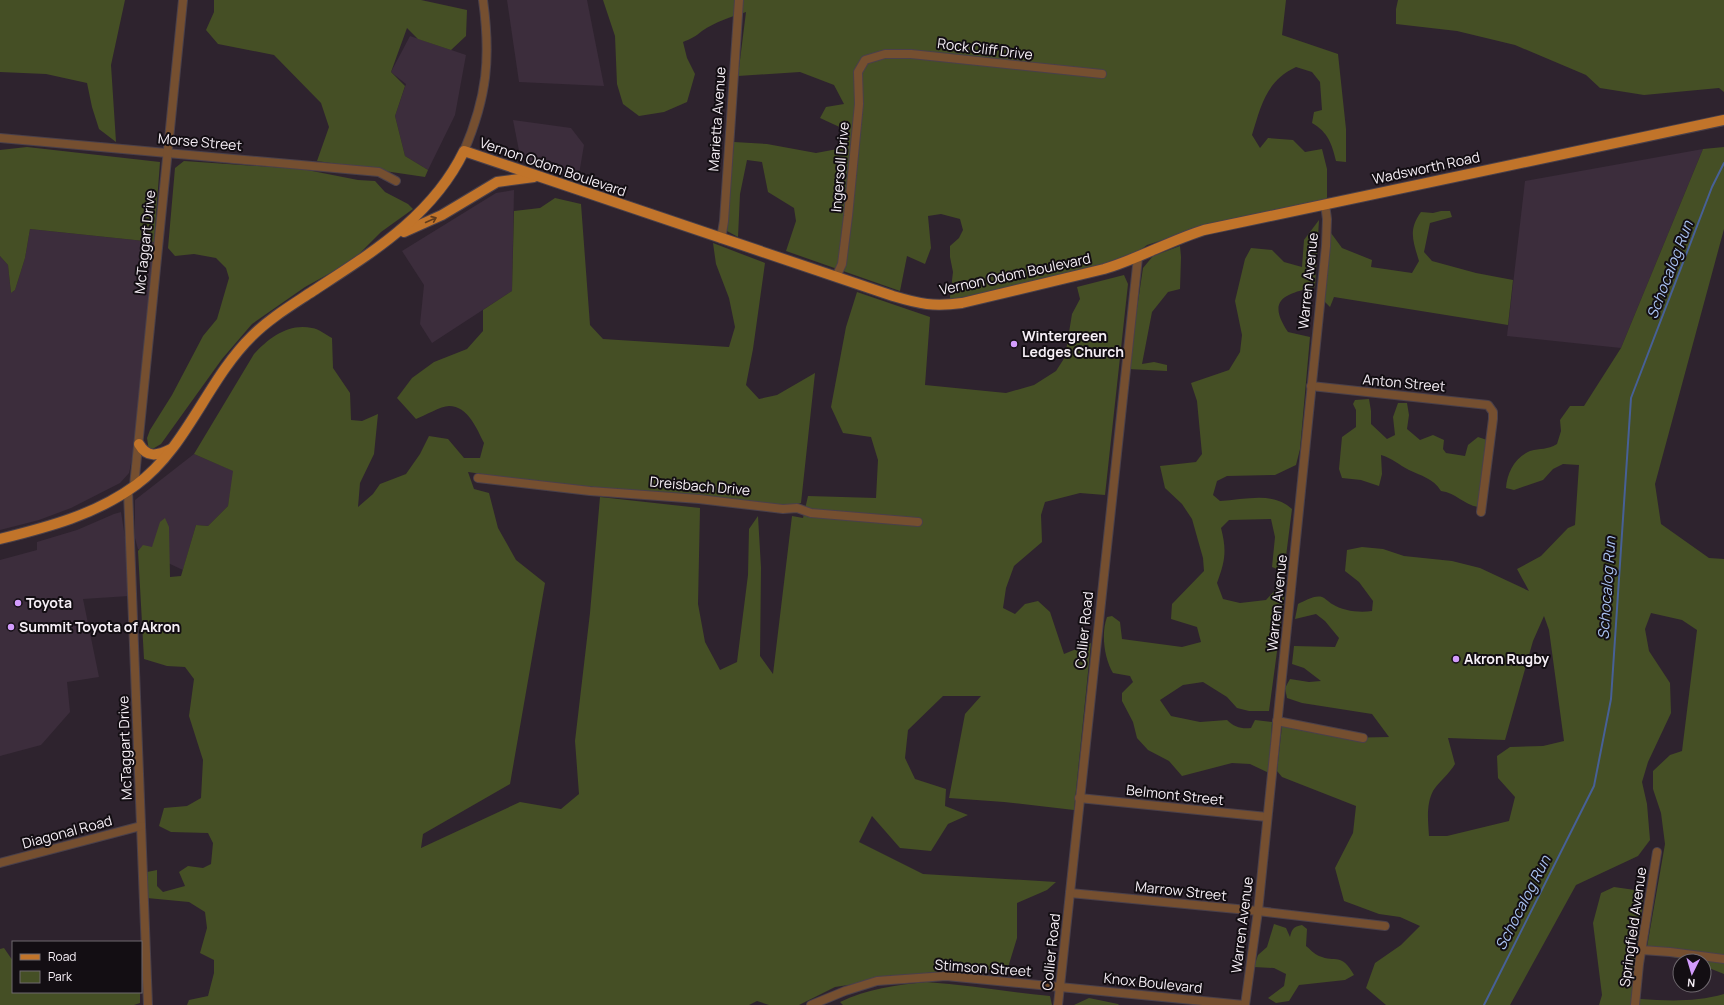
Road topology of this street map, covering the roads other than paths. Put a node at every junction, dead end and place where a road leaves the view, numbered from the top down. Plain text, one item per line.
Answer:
1 (183, 0) edge
2 (483, 0) edge
3 (739, 0) edge
4 (865, 60) joint
5 (1102, 74) dead end
6 (1724, 120) edge
7 (0, 138) edge
8 (464, 151) junction
9 (167, 152) junction
10 (540, 177) junction
11 (396, 181) dead end
12 (1325, 204) junction
13 (395, 235) junction
14 (721, 239) junction
15 (1138, 257) junction
16 (836, 277) junction
17 (1311, 386) junction
18 (139, 444) junction
19 (172, 448) junction
20 (478, 478) dead end
21 (131, 489) junction
22 (1481, 512) dead end
23 (918, 522) dead end
24 (0, 540) edge
25 (1277, 720) junction
26 (1363, 738) dead end
27 (1079, 798) junction
28 (1267, 817) junction
29 (141, 826) junction
30 (1657, 852) dead end
31 (0, 863) edge
32 (1070, 893) junction
33 (1258, 911) junction
34 (1385, 926) dead end
35 (1642, 950) junction
36 (1724, 960) edge
37 (1060, 986) junction
38 (148, 1005) edge
39 (811, 1005) edge
40 (1058, 1005) edge
41 (1245, 1005) edge
42 (1635, 1005) edge

1 - 9 street, McTaggart Drive
2 - 8 street
3 - 14 street, Marietta Avenue
4 - 5 street, Rock Cliff Drive
4 - 16 street, Ingersoll Drive
6 - 12 main road, Wadsworth Road
7 - 9 street, Morse Street
8 - 10 main road, Vernon Odom Boulevard
8 - 13 main road, Vernon Odom Boulevard
9 - 11 street, Morse Street
9 - 18 street, McTaggart Drive
13 -> 10 main road
10 - 14 main road, Vernon Odom Boulevard
12 - 15 main road, Wadsworth Road
12 - 17 street, Warren Avenue
13 - 19 main road, Vernon Odom Boulevard
14 - 16 main road, Vernon Odom Boulevard
15 - 16 main road, Vernon Odom Boulevard
15 - 27 street, Collier Road
17 - 22 street, Anton Street
17 - 25 street, Warren Avenue
18 - 19 main road
18 - 21 street, McTaggart Drive
19 - 21 main road, Vernon Odom Boulevard
20 - 23 street, Dreisbach Drive
21 - 24 main road, Vernon Odom Boulevard
21 - 29 street, McTaggart Drive
25 - 26 street
25 - 28 street, Warren Avenue
27 - 28 street, Belmont Street
27 - 32 street, Collier Road
28 - 33 street, Warren Avenue
29 - 31 street, Diagonal Road
29 - 38 street, McTaggart Drive
30 - 35 street, Springfield Avenue
32 - 33 street, Marrow Street
32 - 37 street, Collier Road
33 - 34 street, Marrow Street
33 - 41 street, Warren Avenue
35 - 36 street
35 - 42 street, Springfield Avenue
37 - 39 street, Stimson Street
37 - 40 street, Collier Road
37 - 41 street, Knox Boulevard

